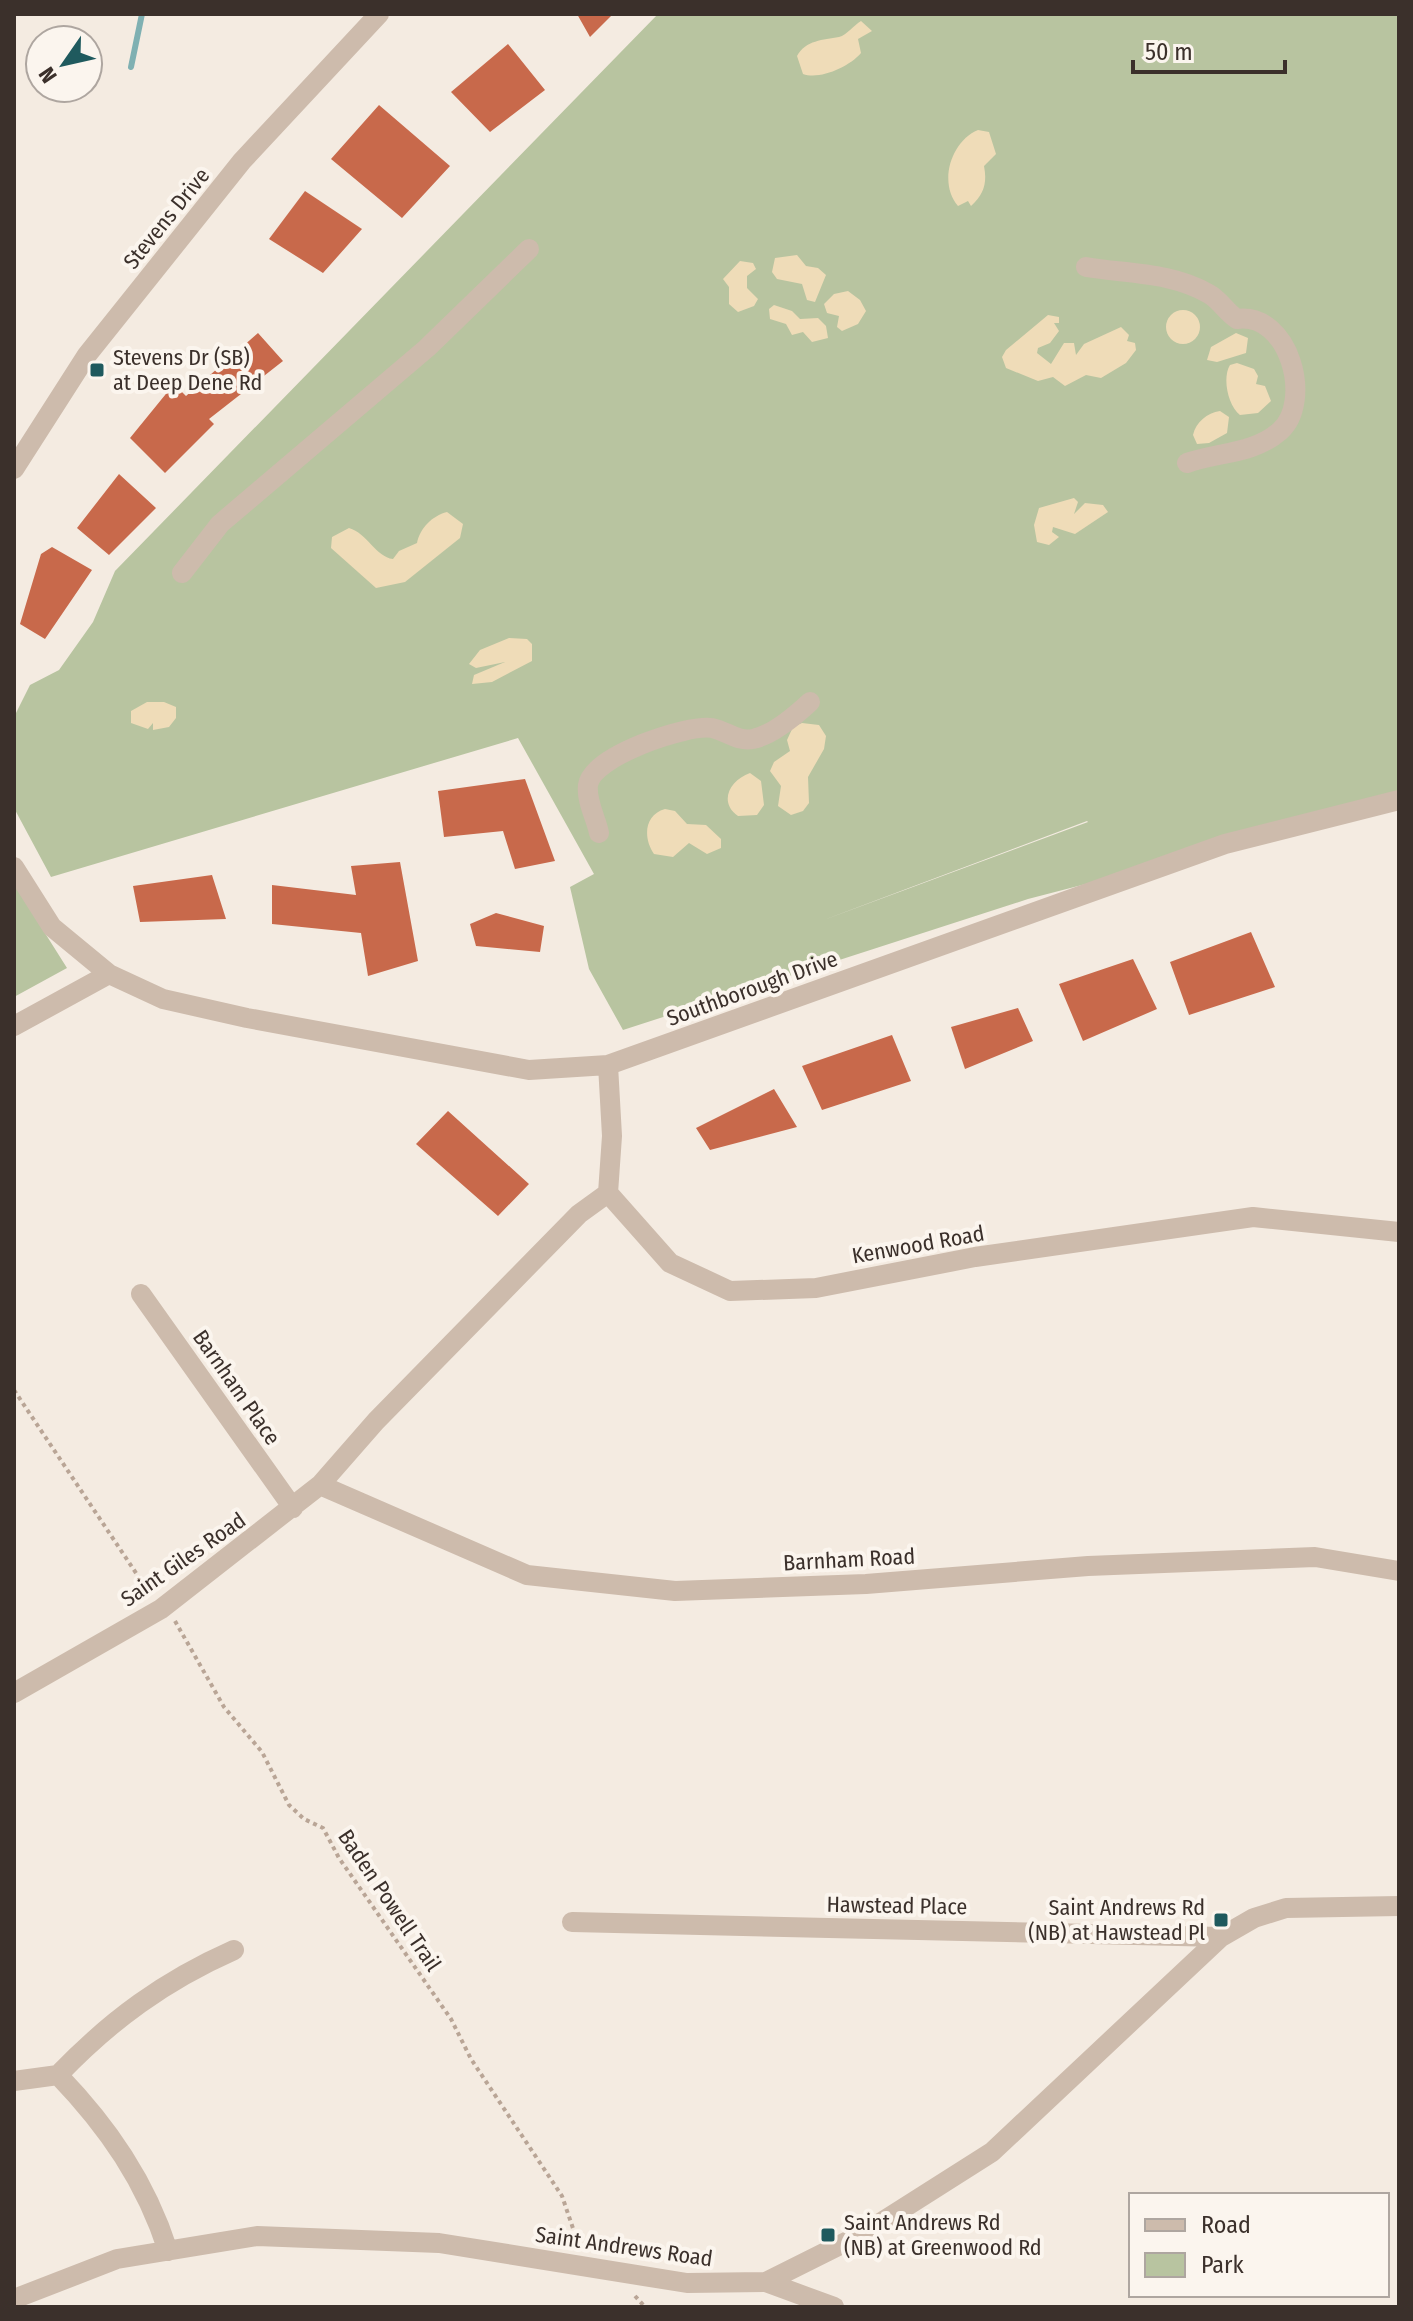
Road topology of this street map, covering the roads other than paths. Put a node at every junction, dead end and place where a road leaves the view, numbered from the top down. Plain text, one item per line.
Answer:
1 (379, 14) edge
2 (529, 249) dead end
3 (1086, 267) dead end
4 (1187, 463) dead end
5 (14, 469) edge
6 (182, 573) dead end
7 (810, 702) dead end
8 (1399, 800) edge
9 (599, 833) dead end
10 (14, 867) edge
11 (109, 974) junction
12 (14, 1026) edge
13 (608, 1065) junction
14 (608, 1193) junction
15 (1399, 1232) edge
16 (141, 1294) dead end
17 (320, 1485) junction
18 (293, 1508) junction
19 (1399, 1571) edge
20 (14, 1693) edge
21 (1399, 1906) edge
22 (572, 1922) dead end
23 (1221, 1937) junction
24 (234, 1950) dead end
25 (58, 2075) junction
26 (14, 2081) edge
27 (168, 2251) junction
28 (766, 2282) junction
29 (14, 2299) edge
30 (834, 2307) edge

1 - 5 street, Stevens Drive
2 - 6 street
3 - 4 street
7 - 9 street
8 - 13 street, Southborough Drive
10 - 11 street
11 - 12 street
11 - 13 street, Southborough Drive
13 - 14 street
14 - 15 street, Kenwood Road
14 - 17 street
16 - 18 street, Barnham Place
17 - 18 street
17 - 19 street, Barnham Road
18 - 20 street, Saint Giles Road
21 - 23 street, Saint Andrews Road
22 - 23 street, Hawstead Place
23 - 28 street, Saint Andrews Road
24 - 25 street
25 - 26 street
25 - 27 street
27 - 28 street, Saint Andrews Road
27 - 29 street, Saint Andrews Road
28 - 30 street

